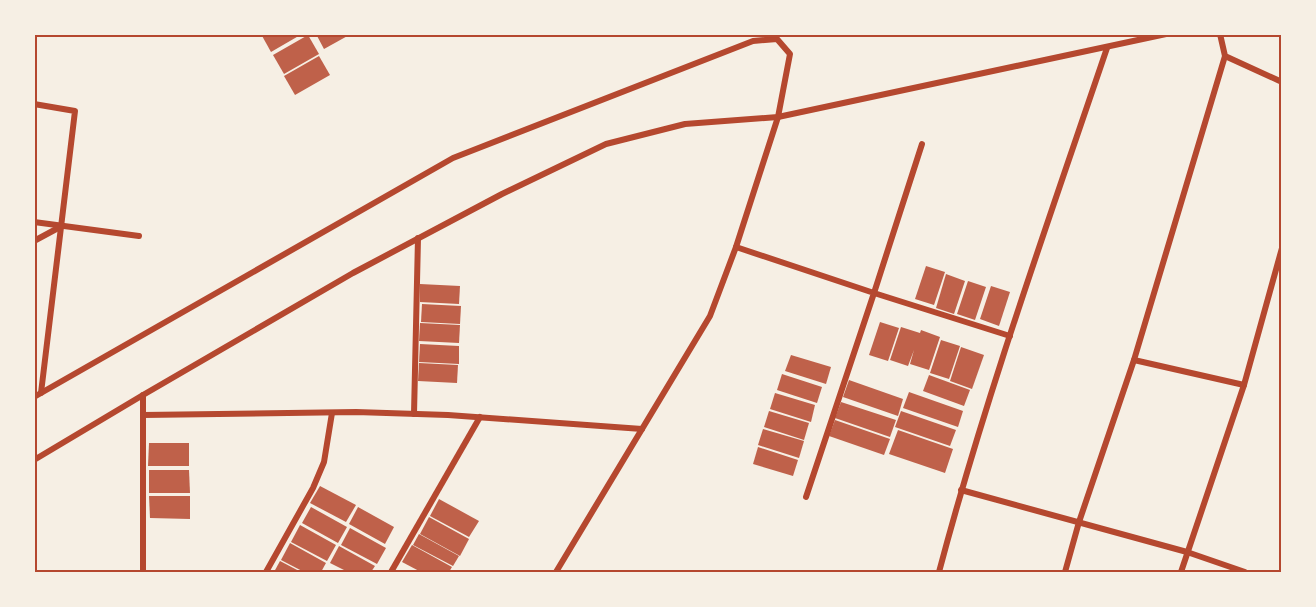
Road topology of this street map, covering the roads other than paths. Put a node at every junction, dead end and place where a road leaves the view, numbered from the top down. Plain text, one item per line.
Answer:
1 (1166, 34) edge
2 (1220, 34) edge
3 (777, 37) edge
4 (1107, 48) junction
5 (1225, 56) junction
6 (1281, 82) edge
7 (34, 104) edge
8 (778, 117) junction
9 (922, 144) dead end
10 (34, 222) edge
11 (61, 226) junction
12 (139, 236) dead end
13 (418, 238) junction
14 (34, 241) edge
15 (736, 248) junction
16 (1281, 248) edge
17 (874, 293) junction
18 (1010, 336) junction
19 (1134, 360) junction
20 (1244, 385) junction
21 (41, 393) junction
22 (143, 395) junction
23 (34, 397) edge
24 (332, 413) junction
25 (414, 414) junction
26 (143, 415) junction
27 (480, 417) junction
28 (642, 429) junction
29 (34, 460) edge
30 (961, 490) junction
31 (806, 497) dead end
32 (1079, 522) junction
33 (1187, 552) junction
34 (143, 573) edge
35 (266, 573) edge
36 (391, 573) edge
37 (556, 573) edge
38 (939, 573) edge
39 (1065, 573) edge
40 (1181, 573) edge
41 (1245, 573) edge

1 - 4 street
2 - 5 street
3 - 8 street
3 - 21 street
4 - 8 street
4 - 18 street
5 - 6 street
5 - 19 street
7 - 11 street
8 - 13 street
8 - 15 street
9 - 17 street
10 - 11 street
11 - 12 street
11 - 14 street
11 - 21 street
13 - 22 street
13 - 25 street
15 - 17 street
15 - 28 street
16 - 20 street
17 - 18 street
17 - 31 street
18 - 30 street
19 - 20 street
19 - 32 street
20 - 33 street
21 - 23 street
22 - 26 street
22 - 29 street
24 - 25 street
24 - 26 street
24 - 35 street
25 - 27 street
26 - 34 street
27 - 28 street
27 - 36 street
28 - 37 street
30 - 32 street
30 - 38 street
32 - 33 street
32 - 39 street
33 - 40 street
33 - 41 street

